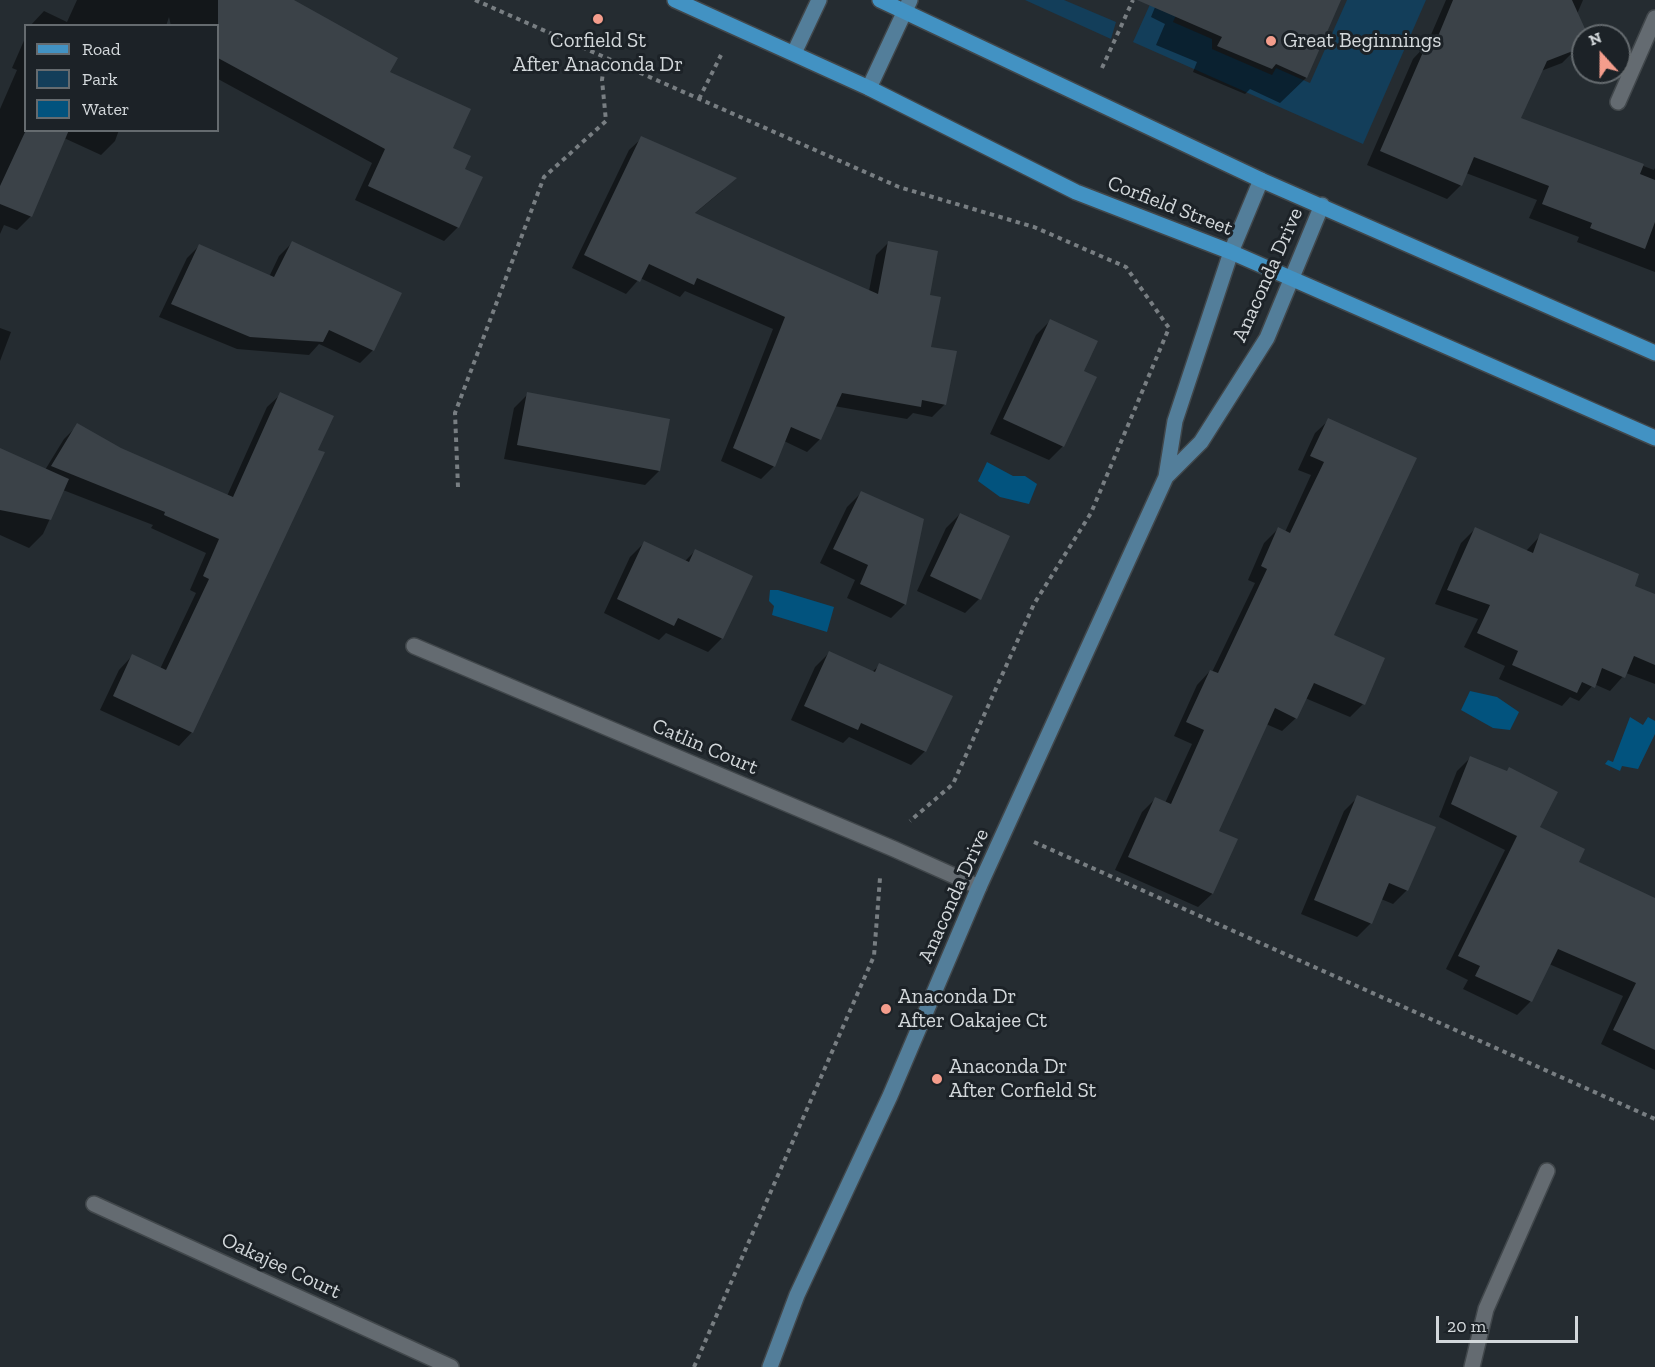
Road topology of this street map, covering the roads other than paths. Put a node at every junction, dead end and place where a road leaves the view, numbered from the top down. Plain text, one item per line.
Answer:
1 (675, 0) edge
2 (819, 0) edge
3 (880, 0) edge
4 (908, 5) edge
5 (1655, 18) edge
6 (794, 53) junction
7 (869, 88) junction
8 (1618, 102) dead end
9 (1261, 180) junction
10 (1322, 205) junction
11 (1231, 252) junction
12 (1291, 278) junction
13 (1655, 353) edge
14 (1655, 438) edge
15 (1166, 477) junction
16 (414, 646) dead end
17 (979, 887) junction
18 (1547, 1171) dead end
19 (94, 1204) dead end
20 (451, 1367) edge
21 (770, 1367) edge
22 (1472, 1367) edge

1 - 6 main road, Corfield Street
2 - 6 main road
3 - 4 main road
4 - 7 main road
4 - 9 main road
5 - 8 street
6 - 7 main road, Corfield Street
7 - 11 main road, Corfield Street
9 - 10 main road
9 - 11 main road, Anaconda Drive
10 - 12 main road, Anaconda Drive
10 - 13 main road
11 - 12 main road, Corfield Street
11 - 15 main road, Anaconda Drive
12 - 14 main road, Corfield Street
12 - 15 main road, Anaconda Drive
15 - 17 main road, Anaconda Drive
16 - 17 street, Catlin Court
17 - 21 main road, Anaconda Drive
18 - 22 street
19 - 20 street, Oakajee Court

